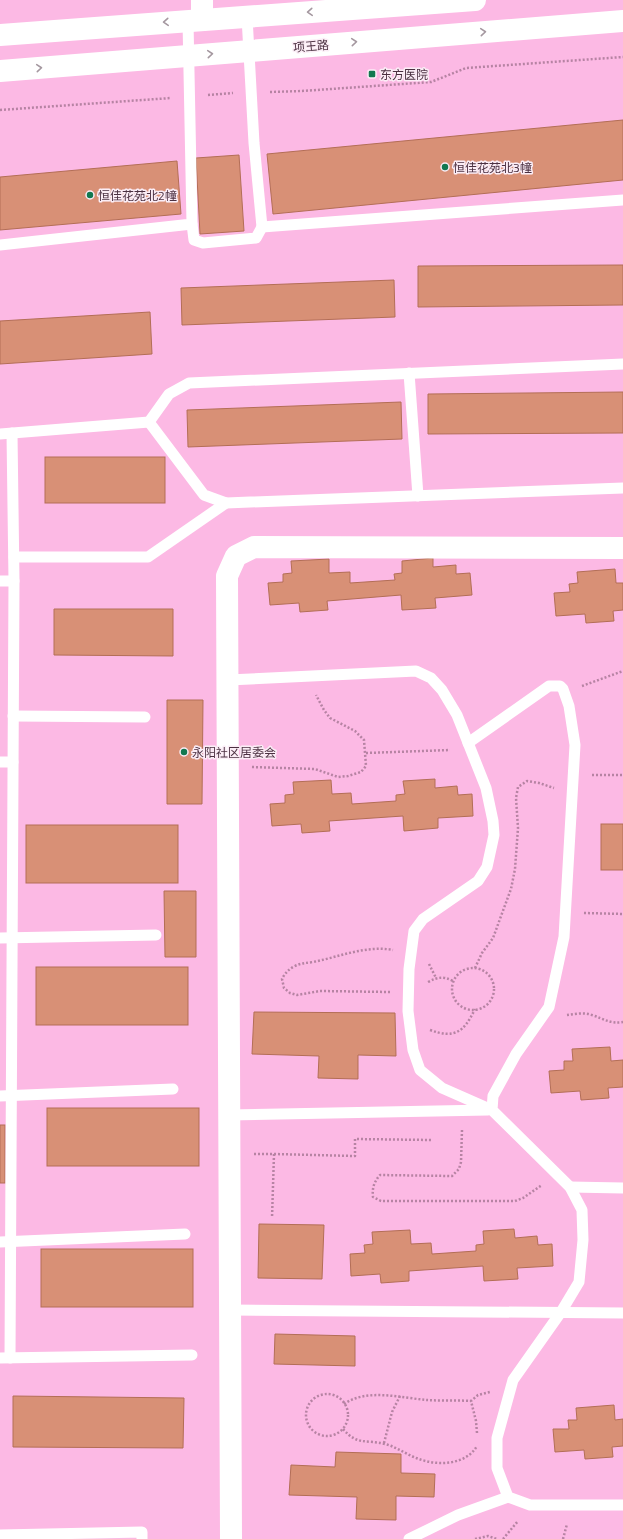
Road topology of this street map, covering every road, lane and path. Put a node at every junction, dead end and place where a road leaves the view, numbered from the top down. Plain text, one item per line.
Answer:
1 (475, 0) edge
2 (197, 14) edge
3 (246, 17) junction
4 (623, 21) edge
5 (0, 35) edge
6 (249, 51) junction
7 (188, 56) junction
8 (623, 56) edge
9 (0, 71) edge
10 (251, 92) junction
11 (189, 96) junction
12 (0, 110) edge
13 (623, 200) edge
14 (192, 224) junction
15 (262, 227) junction
16 (0, 245) edge
17 (623, 364) edge
18 (409, 373) junction
19 (149, 422) junction
20 (12, 433) junction
21 (0, 434) edge
22 (623, 488) edge
23 (418, 496) junction
24 (226, 503) junction
25 (623, 548) edge
26 (14, 557) junction
27 (0, 581) edge
28 (14, 581) junction
29 (623, 672) edge
30 (308, 676) junction
31 (228, 680) junction
32 (563, 690) junction
33 (13, 716) junction
34 (145, 717) dead end
35 (469, 746) junction
36 (366, 753) junction
37 (0, 762) edge
38 (13, 762) junction
39 (228, 766) junction
40 (574, 774) junction
41 (623, 775) edge
42 (572, 788) junction
43 (565, 912) junction
44 (623, 914) edge
45 (156, 935) dead end
46 (0, 938) edge
47 (12, 938) junction
48 (411, 954) junction
49 (475, 968) junction
50 (436, 978) junction
51 (453, 981) junction
52 (426, 982) dead end
53 (408, 993) junction
54 (475, 1009) junction
55 (539, 1021) junction
56 (623, 1022) edge
57 (425, 1026) dead end
58 (173, 1089) dead end
59 (0, 1096) edge
60 (12, 1096) junction
61 (462, 1110) junction
62 (492, 1110) junction
63 (229, 1115) junction
64 (431, 1140) dead end
65 (229, 1154) junction
66 (274, 1154) junction
67 (557, 1175) junction
68 (570, 1187) junction
69 (623, 1188) edge
70 (272, 1218) dead end
71 (185, 1234) dead end
72 (6, 1242) edge
73 (230, 1310) junction
74 (561, 1312) junction
75 (623, 1313) edge
76 (192, 1355) dead end
77 (5, 1358) edge
78 (510, 1389) junction
79 (400, 1396) junction
80 (471, 1401) junction
81 (344, 1404) junction
82 (343, 1429) junction
83 (384, 1444) junction
84 (508, 1497) junction
85 (623, 1505) edge
86 (0, 1535) edge
87 (142, 1539) edge
88 (231, 1539) edge
89 (409, 1539) edge
90 (475, 1539) edge
91 (497, 1539) edge

1 -> 3 street
2 - 3 street
2 -> 5 street
2 - 7 lane
3 - 6 lane
6 -> 4 street, 项王路
7 -> 6 street, 项王路
6 - 10 lane
9 -> 7 street, 项王路
7 - 11 lane
8 - 10 path
10 - 11 path
10 - 15 lane
11 - 12 path
11 - 14 lane
13 - 15 lane
14 - 15 lane
14 - 16 lane
17 - 18 lane
18 - 19 lane
18 - 23 lane
19 - 20 lane
19 - 24 lane
20 - 21 lane
20 - 26 lane
22 - 23 lane
23 - 24 lane
24 - 26 lane
25 - 31 street
26 - 28 lane
27 - 28 lane
28 - 33 lane
29 - 32 path
30 - 31 lane
30 - 35 lane
30 - 36 path
31 - 39 street
32 - 35 lane
32 - 40 lane
33 - 34 lane
33 - 38 lane
35 - 36 path
35 - 48 lane
36 - 39 path
37 - 38 lane
38 - 47 lane
39 - 63 street
40 - 41 path
40 - 42 lane
42 - 43 lane
42 - 49 path
43 - 44 path
43 - 55 lane
45 - 47 lane
46 - 47 lane
47 - 60 lane
48 - 50 path
48 - 53 lane
48 - 53 path
49 - 51 path
49 - 54 path
50 - 51 path
50 - 52 path
51 - 54 path
53 - 62 lane
54 - 57 path
55 - 56 path
55 - 62 lane
58 - 60 lane
59 - 60 lane
60 - 72 lane
61 - 62 lane
61 - 63 lane
61 - 67 path
62 - 67 lane
63 - 65 street
64 - 66 path
65 - 66 path
65 - 73 street
66 - 70 path
67 - 68 lane
68 - 69 lane
68 - 74 lane
71 - 72 lane
72 - 77 lane
73 - 74 lane
73 - 88 street
74 - 75 lane
74 - 78 lane
76 - 77 lane
78 - 80 path
78 - 84 lane
79 - 80 path
79 - 81 path
79 - 83 path
80 - 83 path
81 - 82 path
81 - 82 path
82 - 83 path
84 - 85 lane
84 - 89 lane
86 - 87 lane
90 - 91 path

